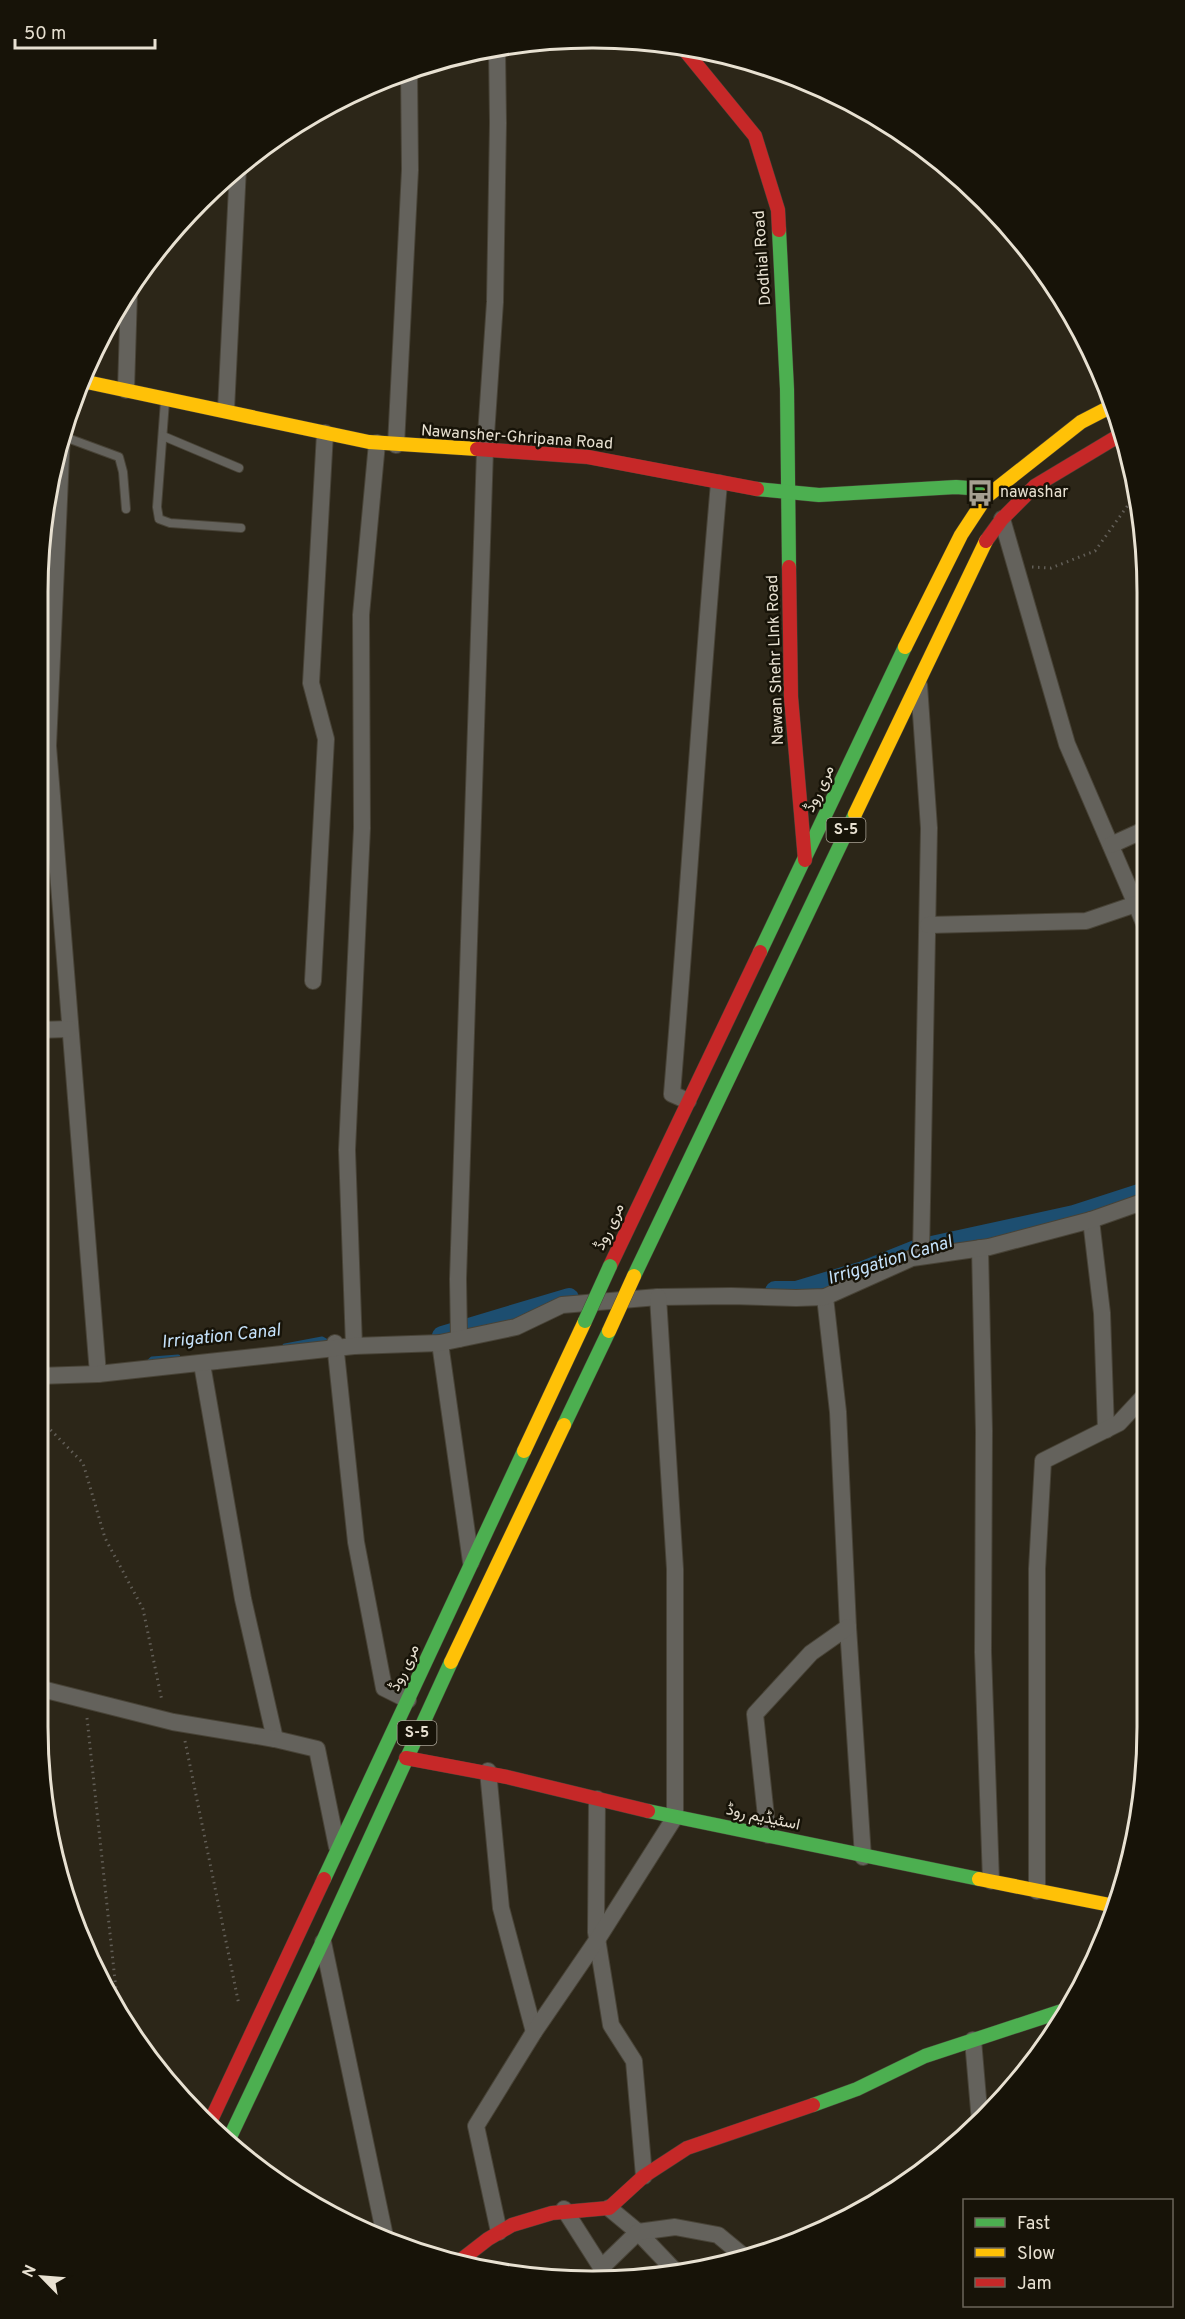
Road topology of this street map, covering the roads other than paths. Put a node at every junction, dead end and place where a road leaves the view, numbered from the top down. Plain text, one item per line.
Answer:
1 (497, 56) edge
2 (694, 57) edge
3 (409, 80) edge
4 (237, 180) edge
5 (129, 308) edge
6 (90, 383) edge
7 (126, 390) junction
8 (165, 397) junction
9 (1105, 409) edge
10 (226, 411) junction
11 (325, 433) junction
12 (163, 436) junction
13 (71, 438) edge
14 (1114, 439) edge
15 (377, 443) junction
16 (396, 445) junction
17 (485, 450) junction
18 (240, 468) dead end
19 (60, 478) edge
20 (719, 483) junction
21 (789, 493) junction
22 (986, 496) junction
23 (126, 509) dead end
24 (1002, 519) junction
25 (241, 528) dead end
26 (919, 679) junction
27 (48, 746) edge
28 (48, 746) edge
29 (1137, 833) edge
30 (1111, 845) junction
31 (805, 860) junction
32 (1136, 904) joint
33 (928, 925) junction
34 (313, 981) dead end
35 (69, 1029) junction
36 (48, 1030) edge
37 (688, 1101) junction
38 (1137, 1205) edge
39 (1092, 1220) junction
40 (981, 1248) junction
41 (921, 1257) junction
42 (658, 1297) junction
43 (825, 1297) junction
44 (459, 1339) junction
45 (440, 1343) junction
46 (335, 1346) junction
47 (354, 1346) junction
48 (202, 1364) junction
49 (98, 1374) junction
50 (48, 1376) edge
51 (1137, 1404) edge
52 (1106, 1430) junction
53 (471, 1565) junction
54 (464, 1582) junction
55 (484, 1592) junction
56 (848, 1627) junction
57 (48, 1691) edge
58 (408, 1700) junction
59 (275, 1739) junction
60 (406, 1758) junction
61 (488, 1771) junction
62 (597, 1799) junction
63 (675, 1817) junction
64 (768, 1835) junction
65 (337, 1849) junction
66 (863, 1857) junction
67 (991, 1881) junction
68 (1037, 1891) junction
69 (1107, 1904) edge
70 (597, 1940) junction
71 (323, 1941) junction
72 (289, 1954) junction
73 (311, 1965) junction
74 (1054, 2014) edge
75 (534, 2032) junction
76 (973, 2040) junction
77 (979, 2111) edge
78 (213, 2118) edge
79 (231, 2134) edge
80 (644, 2176) junction
81 (609, 2208) junction
82 (564, 2209) junction
83 (384, 2230) edge
84 (498, 2232) junction
85 (638, 2232) junction
86 (737, 2251) edge
87 (466, 2256) edge
88 (670, 2265) edge
89 (603, 2271) edge

1 - 17 street
2 - 21 main road, Dodhial Road
3 - 16 street
4 - 10 street
5 - 7 street
6 - 7 main road, Nawansher-Ghripana Road
7 - 8 main road, Nawansher-Ghripana Road
8 - 10 main road, Nawansher-Ghripana Road
8 - 12 lane
9 - 22 main road, مری روڈ / S-5
10 - 11 main road, Nawansher-Ghripana Road
11 - 15 main road, Nawansher-Ghripana Road
11 - 34 street
12 - 18 lane
12 - 25 lane
13 - 23 lane
14 - 24 main road, S-5
15 - 16 main road, Nawansher-Ghripana Road
15 - 47 street
16 - 17 main road, Nawansher-Ghripana Road
17 - 20 main road, Nawansher-Ghripana Road
17 - 44 street
19 - 27 street
20 - 21 main road, Nawansher-Ghripana Road
20 - 37 street
21 - 22 main road, Nawansher-Ghripana Road
21 - 31 main road, Nawan Shehr LInk Road
22 - 31 main road, مری روڈ / S-5
24 - 26 main road, S-5
24 - 30 street
26 - 33 street
26 - 55 main road, S-5, bridge
28 - 35 street
29 - 30 street
30 - 32 street
31 - 37 main road, مری روڈ / S-5
32 - 33 street
33 - 41 street
35 - 36 street
35 - 49 street
37 - 53 main road, مری روڈ / S-5, bridge
38 - 39 street
39 - 40 street
39 - 52 street
40 - 41 street
40 - 67 street
41 - 43 street
42 - 43 street
42 - 44 street
42 - 63 street
43 - 56 street
44 - 45 street
45 - 47 street
45 - 53 street
46 - 47 street
46 - 48 street
46 - 58 street
48 - 49 street
48 - 59 street
49 - 50 street
51 - 52 street
52 - 68 street
53 - 54 main road, مری روڈ / S-5
54 - 55 main road
54 - 58 main road, مری روڈ / S-5
55 - 60 main road, S-5
56 - 64 street
56 - 66 street
57 - 59 street
58 - 65 main road, مری روڈ / S-5
59 - 65 street
60 - 61 main road, اسٹیڈیم روڈ
60 - 71 main road, S-5
61 - 62 main road, اسٹیڈیم روڈ
61 - 75 street
62 - 63 main road, اسٹیڈیم روڈ
62 - 70 street
63 - 64 main road, اسٹیڈیم روڈ
63 - 70 street
64 - 66 main road, اسٹیڈیم روڈ
65 - 72 main road, مری روڈ / S-5
66 - 67 main road, اسٹیڈیم روڈ
67 - 68 main road, اسٹیڈیم روڈ
68 - 69 main road, اسٹیڈیم روڈ
70 - 75 street
70 - 80 street
71 - 73 main road, S-5
71 - 83 street
72 - 73 main road
72 - 78 main road, مری روڈ / S-5
73 - 79 main road, S-5
74 - 76 main road
75 - 84 street
76 - 77 street
76 - 80 main road
80 - 81 main road
81 - 82 main road
81 - 85 street
82 - 84 main road
82 - 89 street
84 - 87 main road
85 - 86 street
85 - 88 street
85 - 89 street

